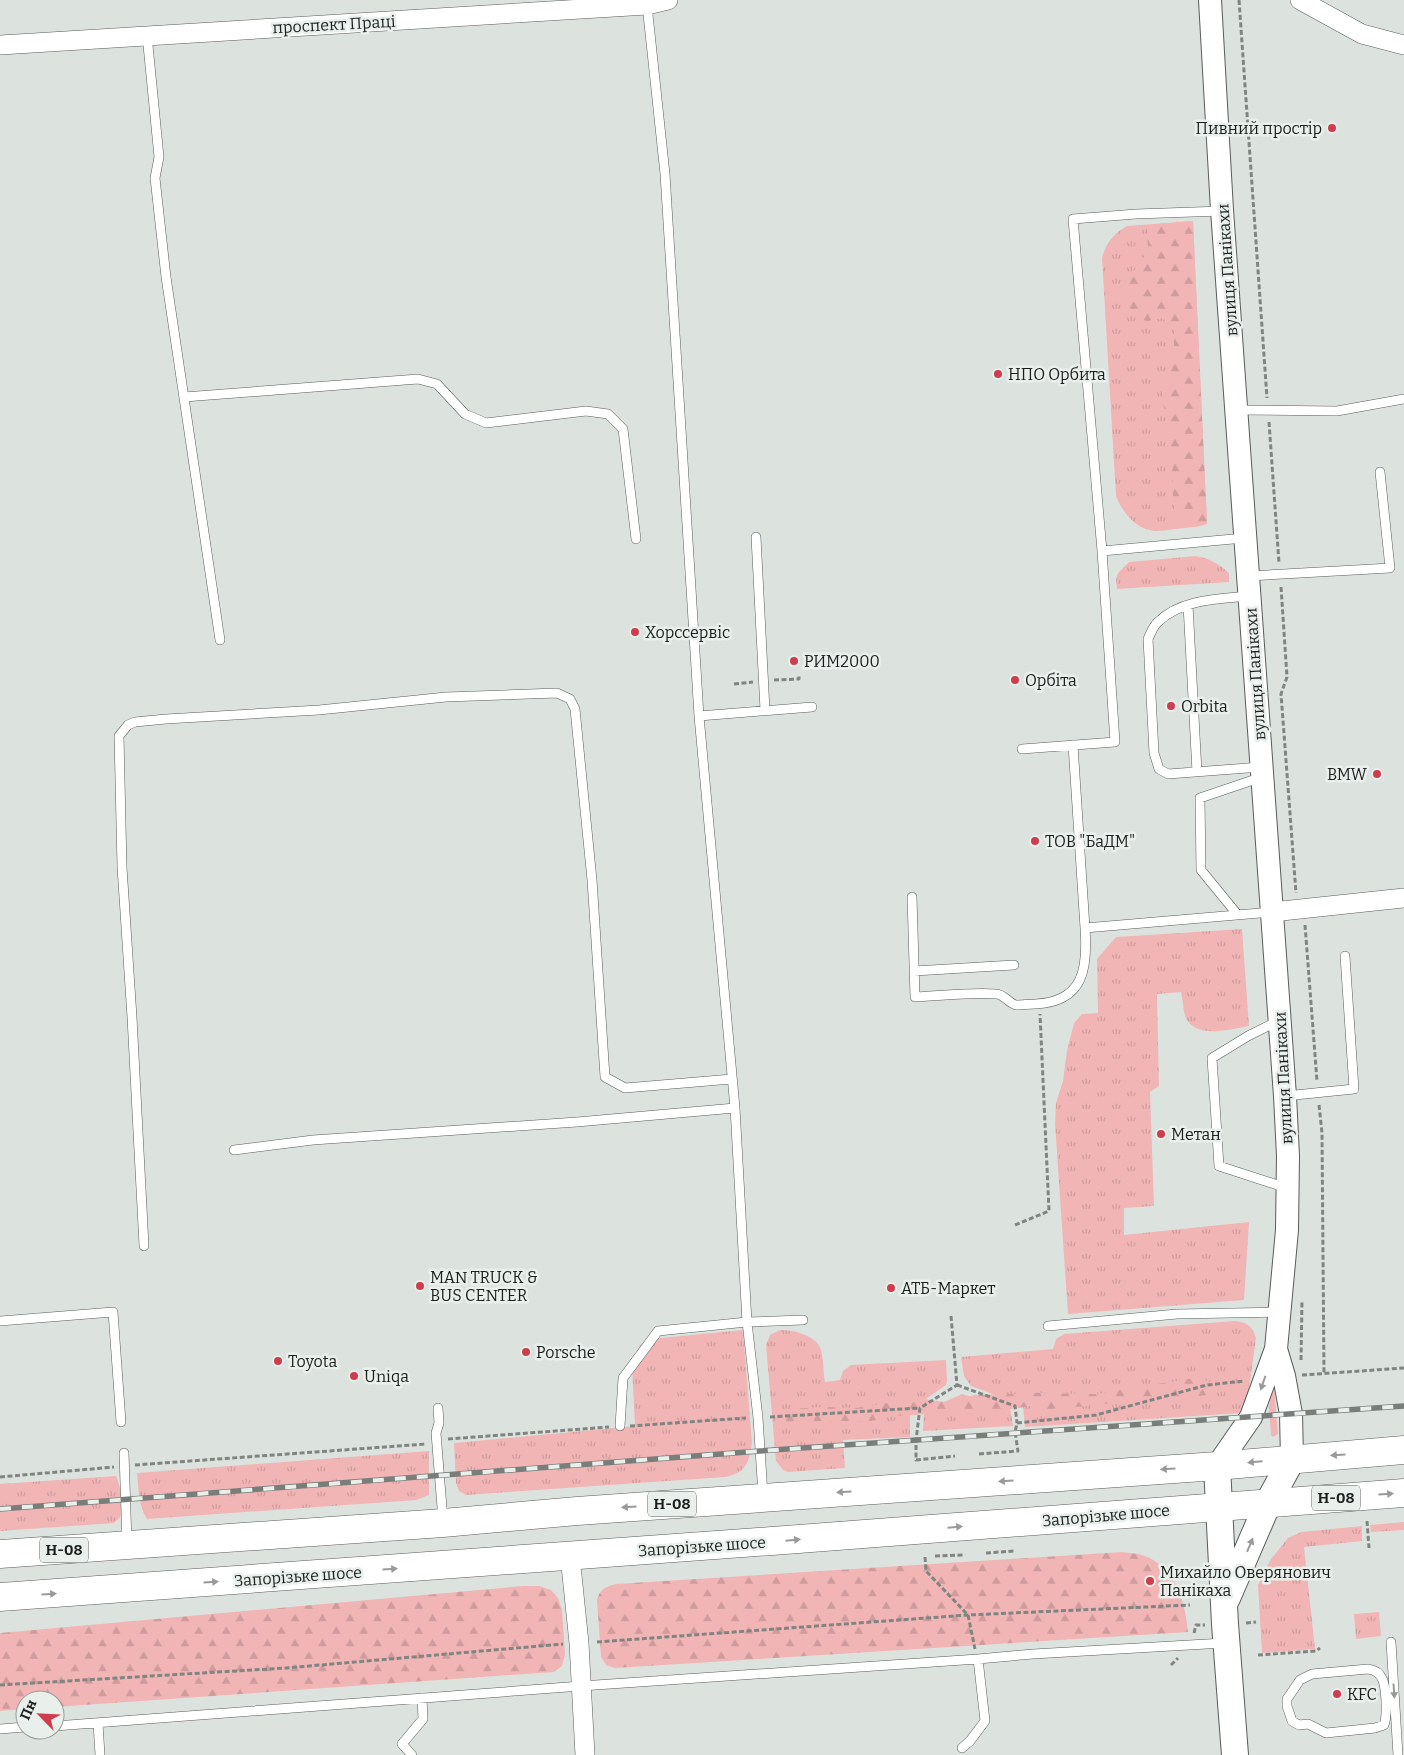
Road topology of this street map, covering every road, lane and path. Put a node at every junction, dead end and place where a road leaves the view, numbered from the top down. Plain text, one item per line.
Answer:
1 (668, 0) edge
2 (1210, 0) edge
3 (1238, 0) edge
4 (1300, 0) edge
5 (647, 5) junction
6 (147, 36) junction
7 (0, 44) edge
8 (1404, 45) edge
9 (1222, 210) junction
10 (184, 396) junction
11 (1404, 399) edge
12 (1236, 410) junction
13 (1268, 411) junction
14 (1380, 472) dead end
15 (756, 537) dead end
16 (1246, 537) junction
17 (636, 539) dead end
18 (1102, 551) junction
19 (1280, 574) junction
20 (1249, 586) junction
21 (1188, 605) junction
22 (220, 640) dead end
23 (799, 675) dead end
24 (786, 679) dead end
25 (812, 707) dead end
26 (766, 710) junction
27 (699, 716) junction
28 (1074, 745) junction
29 (1022, 749) dead end
30 (1196, 772) junction
31 (1262, 772) junction
32 (912, 897) dead end
33 (1404, 898) edge
34 (1304, 908) junction
35 (1272, 912) junction
36 (1237, 914) junction
37 (1085, 928) junction
38 (1344, 956) dead end
39 (1014, 965) dead end
40 (914, 971) junction
41 (1039, 1004) junction
42 (1280, 1020) junction
43 (732, 1079) junction
44 (1318, 1092) junction
45 (1285, 1096) junction
46 (735, 1108) junction
47 (234, 1150) dead end
48 (1288, 1189) junction
49 (1016, 1225) dead end
50 (144, 1246) dead end
51 (1279, 1312) junction
52 (951, 1316) dead end
53 (803, 1320) dead end
54 (0, 1321) edge
55 (747, 1322) junction
56 (1048, 1326) dead end
57 (1404, 1368) edge
58 (1324, 1374) junction
59 (1274, 1377) junction
60 (957, 1385) junction
61 (438, 1408) dead end
62 (920, 1408) junction
63 (758, 1418) junction
64 (121, 1422) dead end
65 (1017, 1423) junction
66 (620, 1426) junction
67 (436, 1440) junction
68 (1404, 1450) edge
69 (124, 1453) dead end
70 (980, 1454) dead end
71 (955, 1456) dead end
72 (1292, 1459) junction
73 (124, 1466) junction
74 (1217, 1466) junction
75 (0, 1477) edge
76 (1404, 1493) edge
77 (764, 1498) junction
78 (1268, 1503) junction
79 (1220, 1506) junction
80 (1367, 1521) dead end
81 (443, 1523) junction
82 (128, 1546) junction
83 (1368, 1548) dead end
84 (1014, 1551) dead end
85 (986, 1553) dead end
86 (0, 1554) edge
87 (965, 1555) dead end
88 (570, 1556) junction
89 (935, 1556) dead end
90 (925, 1557) dead end
91 (0, 1597) edge
92 (1190, 1604) dead end
93 (1224, 1606) junction
94 (968, 1615) junction
95 (1391, 1642) dead end
96 (579, 1643) junction
97 (1226, 1643) junction
98 (1320, 1648) dead end
99 (1258, 1655) dead end
100 (978, 1659) junction
101 (0, 1685) edge
102 (581, 1686) junction
103 (422, 1698) junction
104 (98, 1723) junction
105 (65, 1725) edge
106 (15, 1728) edge
107 (0, 1729) edge
108 (1326, 1733) joint
109 (962, 1748) dead end
110 (100, 1755) edge
111 (412, 1755) edge
112 (585, 1755) edge
113 (1235, 1755) edge
114 (1398, 1755) edge

1 - 5 street, проспект Праці
2 - 9 street, вулиця Панікахи
3 - 13 path
4 - 8 street
5 - 6 street, проспект Праці
5 - 27 lane
6 - 7 street, проспект Праці
6 - 10 lane
9 - 12 street, вулиця Панікахи
9 - 18 lane
10 - 17 lane
10 - 22 lane
11 - 13 lane
12 - 13 lane
12 - 16 street, вулиця Панікахи
13 - 19 path
14 - 19 lane
15 - 26 lane
16 - 18 lane
16 - 20 street, вулиця Панікахи
18 - 28 lane
19 - 20 lane
19 - 34 path
20 - 21 lane
20 - 31 street, вулиця Панікахи
21 - 30 lane
21 - 30 lane
23 - 24 path
25 - 26 lane
26 - 27 lane
27 - 43 lane
28 - 29 lane
28 - 37 lane
30 - 31 lane
31 - 35 street, вулиця Панікахи
31 - 36 lane
32 - 40 lane
33 - 34 street
34 - 35 street
34 - 44 path
35 - 36 lane
35 - 42 street, вулиця Панікахи
36 - 37 lane
37 - 41 lane
38 - 44 lane
39 - 40 lane
40 - 41 lane
41 - 49 path
42 - 45 street, вулиця Панікахи
42 - 48 lane
43 - 46 lane
43 - 50 lane
44 - 45 lane
44 - 58 path
45 - 48 street, вулиця Панікахи
46 - 47 lane
46 - 55 lane
48 - 51 street, вулиця Панікахи
51 - 56 lane
51 - 59 street, вулиця Панікахи
52 - 60 path
53 - 55 lane
54 - 64 lane
55 - 63 lane
55 - 66 lane
57 - 58 path
58 - 59 path
59 - 65 path
59 - 72 street, вулиця Панікахи
59 -> 74 street
60 - 62 path
60 - 65 path
61 - 67 lane
62 - 63 path
62 - 71 path
63 - 66 path
63 - 77 lane
65 - 70 path
66 - 67 path
67 - 73 path
67 - 81 lane
68 -> 72 main road, Н-08
69 - 73 lane
72 -> 74 main road, Н-08
72 - 78 main road, вулиця Панікахи
73 - 75 path
73 - 82 lane
74 -> 77 main road, Н-08
74 - 79 main road, вулиця Панікахи
78 -> 76 main road, Запорізьке шосе / Н-08
77 -> 81 main road, Н-08
78 - 79 main road, Запорізьке шосе / Н-08
93 -> 78 main road, вулиця Панікахи
88 -> 79 main road, Запорізьке шосе / Н-08
79 - 93 main road, вулиця Панікахи
80 - 83 path
81 - 82 main road, Н-08
82 - 86 main road, Н-08
84 - 85 path
87 - 89 path
91 -> 88 main road, Запорізьке шосе / Н-08
88 - 96 street
90 - 94 path
92 - 94 path
93 - 97 main road, вулиця Панікахи
94 - 96 path
94 - 100 path
95 -> 114 lane
96 - 101 path
96 - 102 street
97 - 100 lane
97 - 113 main road, вулиця Панікахи
98 - 99 path
100 - 102 lane
100 - 109 lane
102 - 103 lane
102 - 112 street
103 - 104 lane
103 - 111 lane
104 - 105 lane
104 - 110 lane
106 - 107 lane
108 - 108 lane

